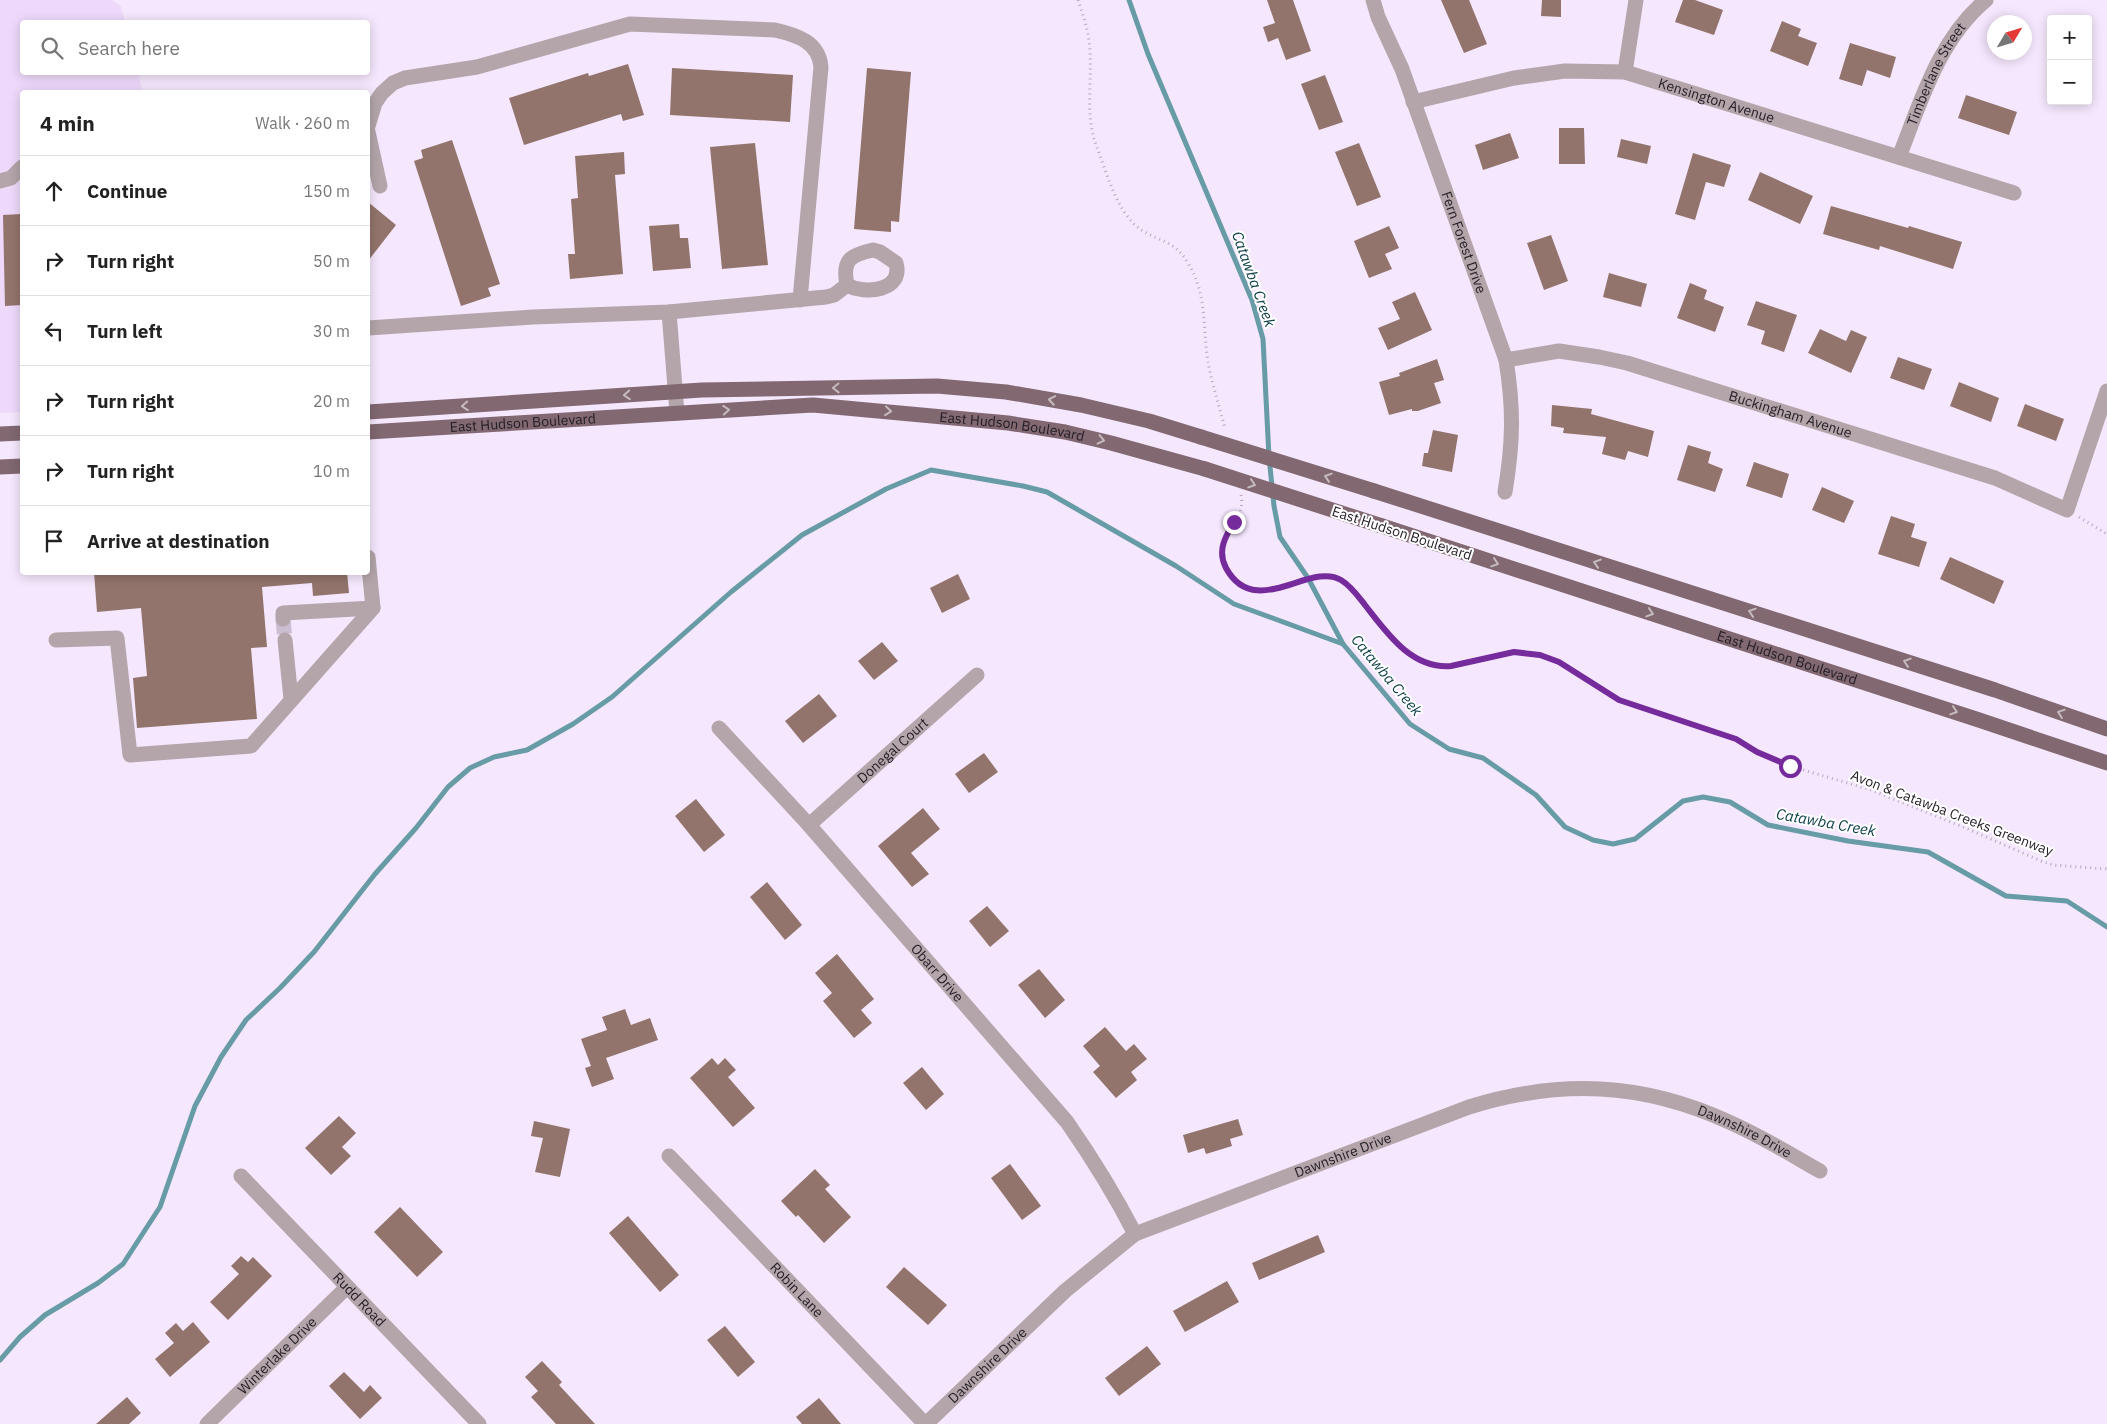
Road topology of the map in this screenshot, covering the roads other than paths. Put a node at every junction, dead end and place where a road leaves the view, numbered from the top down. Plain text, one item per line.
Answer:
1 (1373, 0) edge
2 (1636, 0) edge
3 (1986, 0) edge
4 (1625, 72) junction
5 (1413, 102) junction
6 (370, 120) edge
7 (370, 141) edge
8 (1900, 157) junction
9 (20, 169) edge
10 (0, 181) edge
11 (380, 186) dead end
12 (2014, 193) dead end
13 (848, 286) dead end
14 (800, 300) junction
15 (669, 312) junction
16 (370, 328) edge
17 (1506, 360) junction
18 (2107, 391) edge
19 (676, 392) junction
20 (370, 412) edge
21 (677, 413) junction
22 (370, 432) edge
23 (20, 433) edge
24 (0, 434) edge
25 (20, 466) edge
26 (0, 467) edge
27 (1505, 492) dead end
28 (370, 575) edge
29 (373, 608) junction
30 (283, 619) dead end
31 (56, 640) dead end
32 (285, 640) tunnel mouth
33 (977, 675) dead end
34 (291, 699) junction
35 (719, 728) dead end
36 (2107, 729) edge
37 (2107, 763) edge
38 (809, 825) junction
39 (669, 1156) dead end
40 (1820, 1171) dead end
41 (241, 1176) dead end
42 (1135, 1234) junction
43 (347, 1287) junction
44 (207, 1424) edge
45 (479, 1424) edge
46 (926, 1424) edge

1 - 5 street, Fern Forest Drive
2 - 4 street
3 - 8 street, Timberlane Street
4 - 5 street, Kensington Avenue
4 - 8 street, Kensington Avenue
5 - 17 street, Fern Forest Drive
6 - 14 street
7 - 11 street
8 - 12 street, Kensington Avenue
9 - 10 street
13 - 14 street
14 - 15 street
15 - 16 street
15 - 19 street
17 - 18 street, Buckingham Avenue
17 - 27 street, Fern Forest Drive
19 -> 20 main road, East Hudson Boulevard
19 - 21 street
36 -> 19 main road, East Hudson Boulevard, bridge
21 - 22 main road, East Hudson Boulevard
21 -> 37 main road, East Hudson Boulevard, bridge
23 - 24 main road
25 - 26 main road
28 - 29 street
29 - 30 street
29 - 34 street
31 - 34 street
32 - 34 street
33 - 38 street, Donegal Court
35 - 38 street, Obarr Drive
38 - 42 street, Obarr Drive
39 - 46 street, Robin Lane
40 - 42 street, Dawnshire Drive
41 - 43 street, Rudd Road
42 - 46 street, Dawnshire Drive
43 - 44 street, Winterlake Drive
43 - 45 street, Rudd Road

